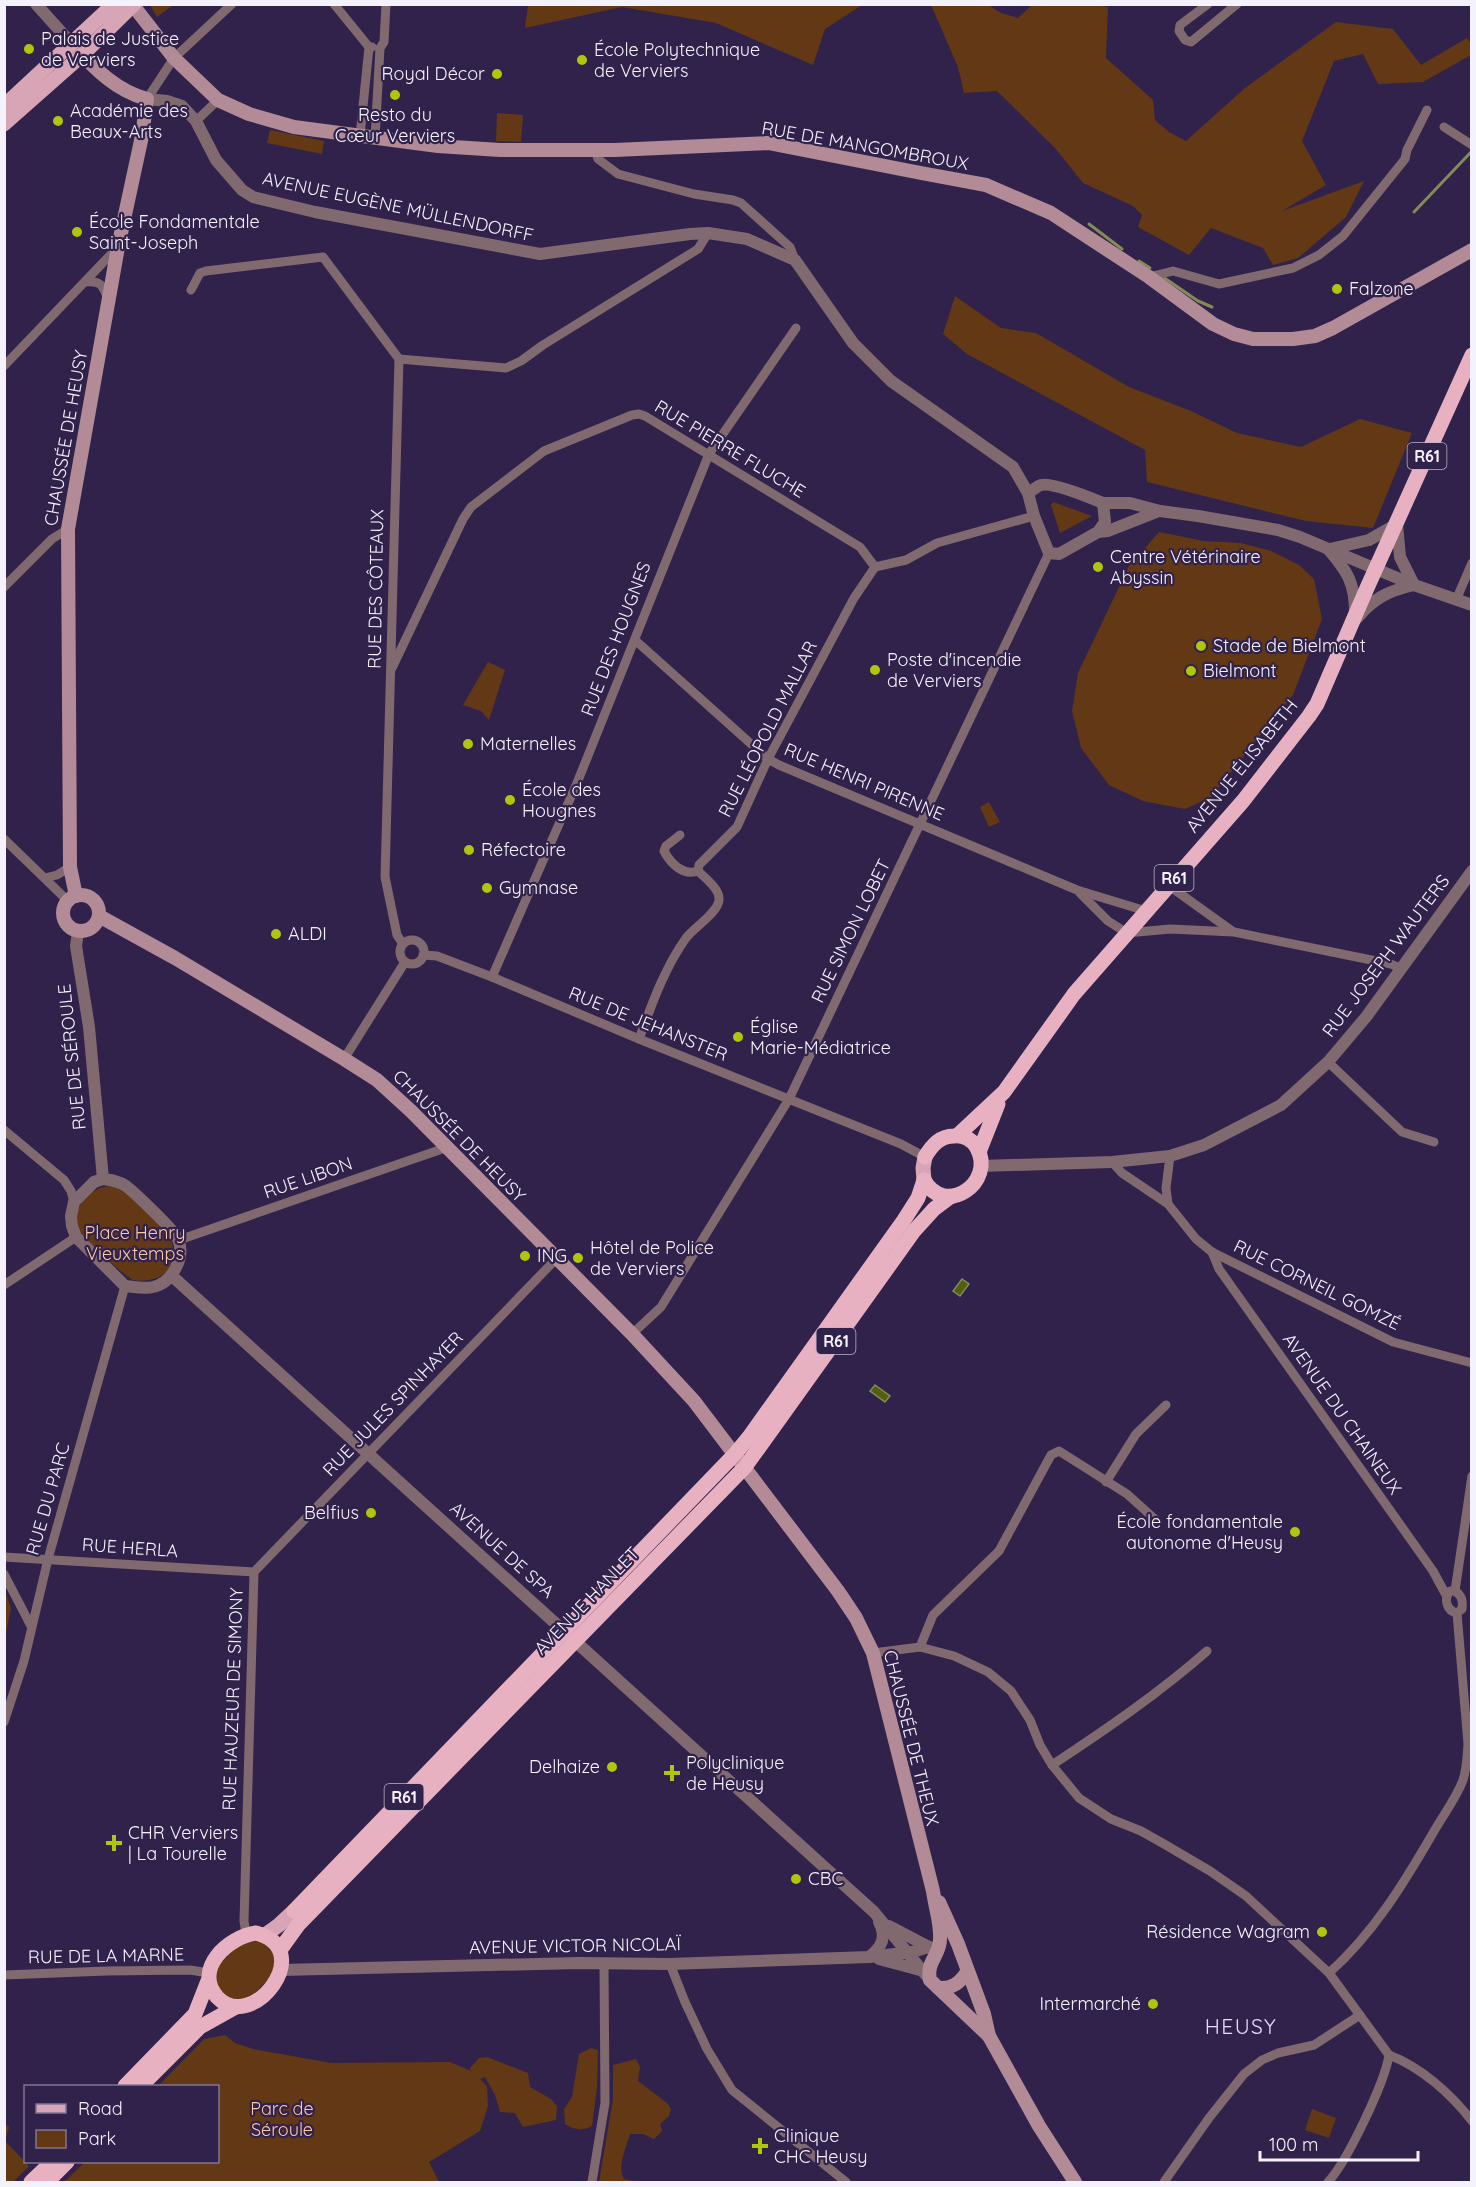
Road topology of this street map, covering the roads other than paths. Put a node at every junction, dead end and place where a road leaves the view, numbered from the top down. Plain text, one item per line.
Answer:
1 (36, 4) edge
2 (114, 4) edge
3 (232, 4) edge
4 (334, 4) edge
5 (386, 4) edge
6 (1208, 4) edge
7 (1238, 4) edge
8 (133, 5) edge
9 (369, 46) junction
10 (381, 48) junction
11 (77, 49) junction
12 (174, 58) junction
13 (147, 99) junction
14 (218, 100) junction
15 (4, 106) edge
16 (1427, 110) dead end
17 (196, 121) junction
18 (4, 124) edge
19 (1444, 128) dead end
20 (360, 136) junction
21 (375, 138) junction
22 (1472, 145) edge
23 (595, 150) junction
24 (708, 233) junction
25 (118, 247) junction
26 (1472, 250) edge
27 (795, 260) junction
28 (1149, 277) junction
29 (86, 282) junction
30 (191, 290) dead end
31 (108, 299) junction
32 (796, 328) dead end
33 (1472, 355) edge
34 (399, 359) junction
35 (4, 366) edge
36 (709, 454) junction
37 (1028, 494) junction
38 (1103, 503) junction
39 (1160, 511) junction
40 (1034, 516) junction
41 (1397, 524) junction
42 (68, 529) junction
43 (1098, 532) junction
44 (1328, 549) junction
45 (1049, 553) junction
46 (1472, 563) edge
47 (875, 567) junction
48 (1376, 569) junction
49 (1472, 578) edge
50 (1414, 585) junction
51 (4, 587) edge
52 (1463, 602) edge
53 (1354, 621) junction
54 (635, 640) junction
55 (390, 673) junction
56 (768, 759) junction
57 (920, 824) junction
58 (680, 835) dead end
59 (4, 839) edge
60 (70, 867) junction
61 (698, 871) junction
62 (1472, 871) edge
63 (45, 878) junction
64 (1168, 885) junction
65 (1077, 890) junction
66 (72, 898) junction
67 (1146, 911) junction
68 (99, 916) junction
69 (78, 932) junction
70 (1234, 932) junction
71 (1126, 933) junction
72 (403, 944) junction
73 (423, 955) junction
74 (405, 962) junction
75 (1400, 968) junction
76 (492, 977) junction
77 (639, 1039) junction
78 (344, 1059) junction
79 (1328, 1062) junction
80 (1004, 1092) junction
81 (789, 1099) junction
82 (4, 1130) edge
83 (958, 1135) junction
84 (1434, 1142) dead end
85 (448, 1147) junction
86 (1170, 1156) junction
87 (926, 1157) junction
88 (980, 1159) junction
89 (1112, 1162) junction
90 (104, 1179) junction
91 (924, 1180) junction
92 (950, 1197) junction
93 (74, 1202) junction
94 (1168, 1204) junction
95 (76, 1237) junction
96 (179, 1240) junction
97 (1212, 1252) junction
98 (556, 1259) junction
99 (172, 1276) junction
100 (4, 1285) edge
101 (125, 1286) junction
102 (632, 1334) junction
103 (1472, 1363) edge
104 (1166, 1405) dead end
105 (368, 1454) junction
106 (735, 1454) junction
107 (744, 1467) junction
108 (1472, 1476) edge
109 (1106, 1482) junction
110 (1157, 1521) dead end
111 (4, 1557) edge
112 (48, 1559) junction
113 (254, 1572) junction
114 (4, 1574) edge
115 (1451, 1593) junction
116 (1457, 1613) junction
117 (31, 1626) junction
118 (569, 1636) junction
119 (920, 1647) junction
120 (1207, 1651) dead end
121 (873, 1653) junction
122 (4, 1722) edge
123 (1052, 1765) junction
124 (933, 1891) junction
125 (294, 1911) joint
126 (874, 1912) junction
127 (886, 1924) junction
128 (246, 1934) junction
129 (265, 1935) junction
130 (935, 1943) junction
131 (280, 1950) junction
132 (906, 1953) junction
133 (869, 1957) junction
134 (604, 1963) junction
135 (670, 1964) junction
136 (281, 1970) junction
137 (967, 1972) junction
138 (1329, 1973) junction
139 (4, 1975) edge
140 (208, 1977) junction
141 (930, 1980) junction
142 (234, 2008) junction
143 (1360, 2015) junction
144 (989, 2036) junction
145 (1389, 2055) junction
146 (126, 2085) edge
147 (142, 2085) edge
148 (1472, 2121) edge
149 (51, 2163) edge
150 (66, 2163) edge
151 (1069, 2181) edge
152 (32, 2182) edge
153 (47, 2182) edge
154 (592, 2182) edge
155 (846, 2182) edge
156 (1164, 2182) edge
157 (1328, 2182) edge

1 - 11 street
2 - 11 main road
3 - 12 street
4 - 9 street
5 - 10 street
6 - 7 street
8 - 11 main road
8 - 12 main road, RUE DE MANGOMBROUX
9 - 10 street
9 - 20 street
10 - 21 street
11 - 13 main road
11 - 15 main road
11 - 18 main road
12 - 13 street
12 - 14 main road, RUE DE MANGOMBROUX
13 - 17 street, AVENUE EUGÈNE MÜLLENDORFF
13 - 25 main road, CHAUSSÉE DE HEUSY
14 - 17 street
14 - 20 main road, RUE DE MANGOMBROUX
16 - 28 street
17 - 24 street, AVENUE EUGÈNE MÜLLENDORFF
19 - 22 street
20 - 21 main road, RUE DE MANGOMBROUX
21 - 23 main road, RUE DE MANGOMBROUX
23 - 27 street
23 - 28 main road, RUE DE MANGOMBROUX
24 - 27 street, AVENUE EUGÈNE MÜLLENDORFF
24 - 34 street
25 - 29 street
25 - 31 main road, CHAUSSÉE DE HEUSY
26 - 28 main road, RUE DE MANGOMBROUX
27 - 37 street
29 - 31 street
29 - 35 street
30 - 34 street
31 - 42 main road, CHAUSSÉE DE HEUSY
32 - 36 street, RUE DES HOUGNES
33 - 41 highway, AVENUE ÉLISABETH / R61
34 - 55 street, RUE DES CÔTEAUX
36 - 47 street, RUE PIERRE FLUCHE
36 - 54 street, RUE DES HOUGNES
36 - 55 street, RUE PIERRE FLUCHE
37 - 38 street
37 - 40 street
38 - 39 street
38 - 43 street
39 - 43 street
39 - 44 street
40 - 45 street
40 - 47 street
41 - 44 street
41 - 48 highway, AVENUE ÉLISABETH / R61
41 - 50 street
42 - 51 street
42 - 60 main road, CHAUSSÉE DE HEUSY
43 - 45 street
44 - 48 street
44 - 53 street
45 - 57 street, RUE SIMON LOBET
46 - 52 street
47 - 56 street, RUE LÉOPOLD MALLAR
48 - 50 street
48 - 53 highway, AVENUE ÉLISABETH / R61
49 - 52 street
50 - 52 street
50 - 53 street
53 - 64 highway, AVENUE ÉLISABETH / R61
54 - 56 street, RUE HENRI PIRENNE
54 - 76 street, RUE DES HOUGNES
55 - 72 street, RUE DES CÔTEAUX
56 - 57 street, RUE HENRI PIRENNE
56 - 61 street, RUE LÉOPOLD MALLAR
57 - 65 street, RUE HENRI PIRENNE
57 - 81 street, RUE SIMON LOBET
58 - 61 street
59 - 63 street
60 - 63 street
60 - 66 main road, CHAUSSÉE DE HEUSY
61 - 77 street
62 - 75 street, RUE JOSEPH WAUTERS
63 - 66 street
64 - 67 highway, AVENUE ÉLISABETH / R61
64 - 70 street
65 - 67 street, RUE HENRI PIRENNE
65 - 71 street, RUE HENRI PIRENNE
66 - 68 main road
66 - 69 main road
67 - 71 highway, AVENUE ÉLISABETH / R61
68 - 69 main road
68 - 78 main road, CHAUSSÉE DE HEUSY
69 - 90 street, RUE DE SÉROULE
70 - 71 street
70 - 75 street
71 - 80 highway, AVENUE ÉLISABETH / R61
72 - 73 street, RUE DE JEHANSTER
72 - 74 street
73 - 74 street
73 - 76 street, RUE DE JEHANSTER
74 - 78 street
75 - 79 street, RUE JOSEPH WAUTERS
76 - 77 street, RUE DE JEHANSTER
77 - 81 street, RUE DE JEHANSTER
78 - 85 main road, CHAUSSÉE DE HEUSY
79 - 84 street, RUE JOSEPH WAUTERS
79 - 86 street, RUE JOSEPH WAUTERS
80 - 83 highway, AVENUE ÉLISABETH / R61
80 - 88 highway, AVENUE ÉLISABETH / R61
81 - 87 street, RUE DE JEHANSTER
81 - 102 street, RUE SIMON LOBET
82 - 93 street
83 - 87 highway, R61
83 - 88 highway
85 - 96 street, RUE LIBON
85 - 98 main road, CHAUSSÉE DE HEUSY
86 - 89 street, RUE JOSEPH WAUTERS
86 - 94 street
87 - 91 main road, R61
88 - 89 street, RUE JOSEPH WAUTERS
88 - 92 highway, R61
89 - 94 street, RUE CORNEIL GOMZÉ
90 - 93 street
90 - 96 street
91 - 92 highway
91 - 106 highway, R61
92 - 107 highway, AVENUE HANLET / R61
93 - 95 street
94 - 97 street, RUE CORNEIL GOMZÉ
95 - 100 street
95 - 101 street
96 - 99 street
97 - 103 street, RUE CORNEIL GOMZÉ
97 - 115 street, AVENUE DU CHAINEUX
98 - 102 main road, CHAUSSÉE DE HEUSY
98 - 105 street, RUE JULES SPINHAYER
99 - 101 street
99 - 105 street, AVENUE DE SPA
101 - 112 street, RUE DU PARC
102 - 106 main road, CHAUSSÉE DE HEUSY
104 - 109 street
105 - 113 street, RUE JULES SPINHAYER
105 - 118 street, AVENUE DE SPA
106 - 107 main road, CHAUSSÉE DE THEUX
106 - 118 highway, AVENUE HANLET / R61
107 - 118 highway, AVENUE HANLET / R61
107 - 121 main road, CHAUSSÉE DE THEUX
108 - 115 street
109 - 110 street
109 - 119 street
111 - 112 street, RUE HERLA
112 - 113 street, RUE HERLA
112 - 117 street, RUE DU PARC
113 - 128 street, RUE HAUZEUR DE SIMONY
114 - 117 street
115 - 116 street
115 - 116 street
116 - 138 street
117 - 122 street, RUE DU PARC
118 - 125 highway, AVENUE HANLET / R61
118 - 126 street, AVENUE DE SPA
118 - 131 highway, AVENUE HANLET / R61
119 - 121 street
119 - 123 street
120 - 123 street
121 - 124 main road, CHAUSSÉE DE THEUX
123 - 138 street
124 - 130 main road, CHAUSSÉE DE THEUX
124 - 137 main road, CHAUSSÉE DE THEUX
125 - 129 main road, AVENUE HANLET / R61
126 - 127 street, AVENUE DE SPA
126 - 133 street
127 - 130 street, AVENUE DE SPA
127 - 132 street, AVENUE DE SPA
128 - 129 highway
128 - 140 highway
129 - 131 highway
130 - 132 street
130 - 137 main road
130 - 141 main road, CHAUSSÉE DE THEUX
131 - 136 highway
132 - 133 street
132 - 141 street, AVENUE DE SPA
133 - 135 street, AVENUE VICTOR NICOLAÏ
133 - 141 street
134 - 135 street, AVENUE VICTOR NICOLAÏ
134 - 136 street, AVENUE VICTOR NICOLAÏ
134 - 154 street
135 - 155 street
136 - 142 highway
137 - 141 main road
137 - 144 main road, CHAUSSÉE DE THEUX
138 - 143 street
139 - 140 street, RUE DE LA MARNE
140 - 142 highway
140 - 146 highway
141 - 144 main road, CHAUSSÉE DE THEUX
142 - 147 highway
143 - 145 street
143 - 156 street
144 - 151 main road, CHAUSSÉE DE THEUX
145 - 148 street
145 - 157 street
149 - 152 highway
150 - 153 highway

